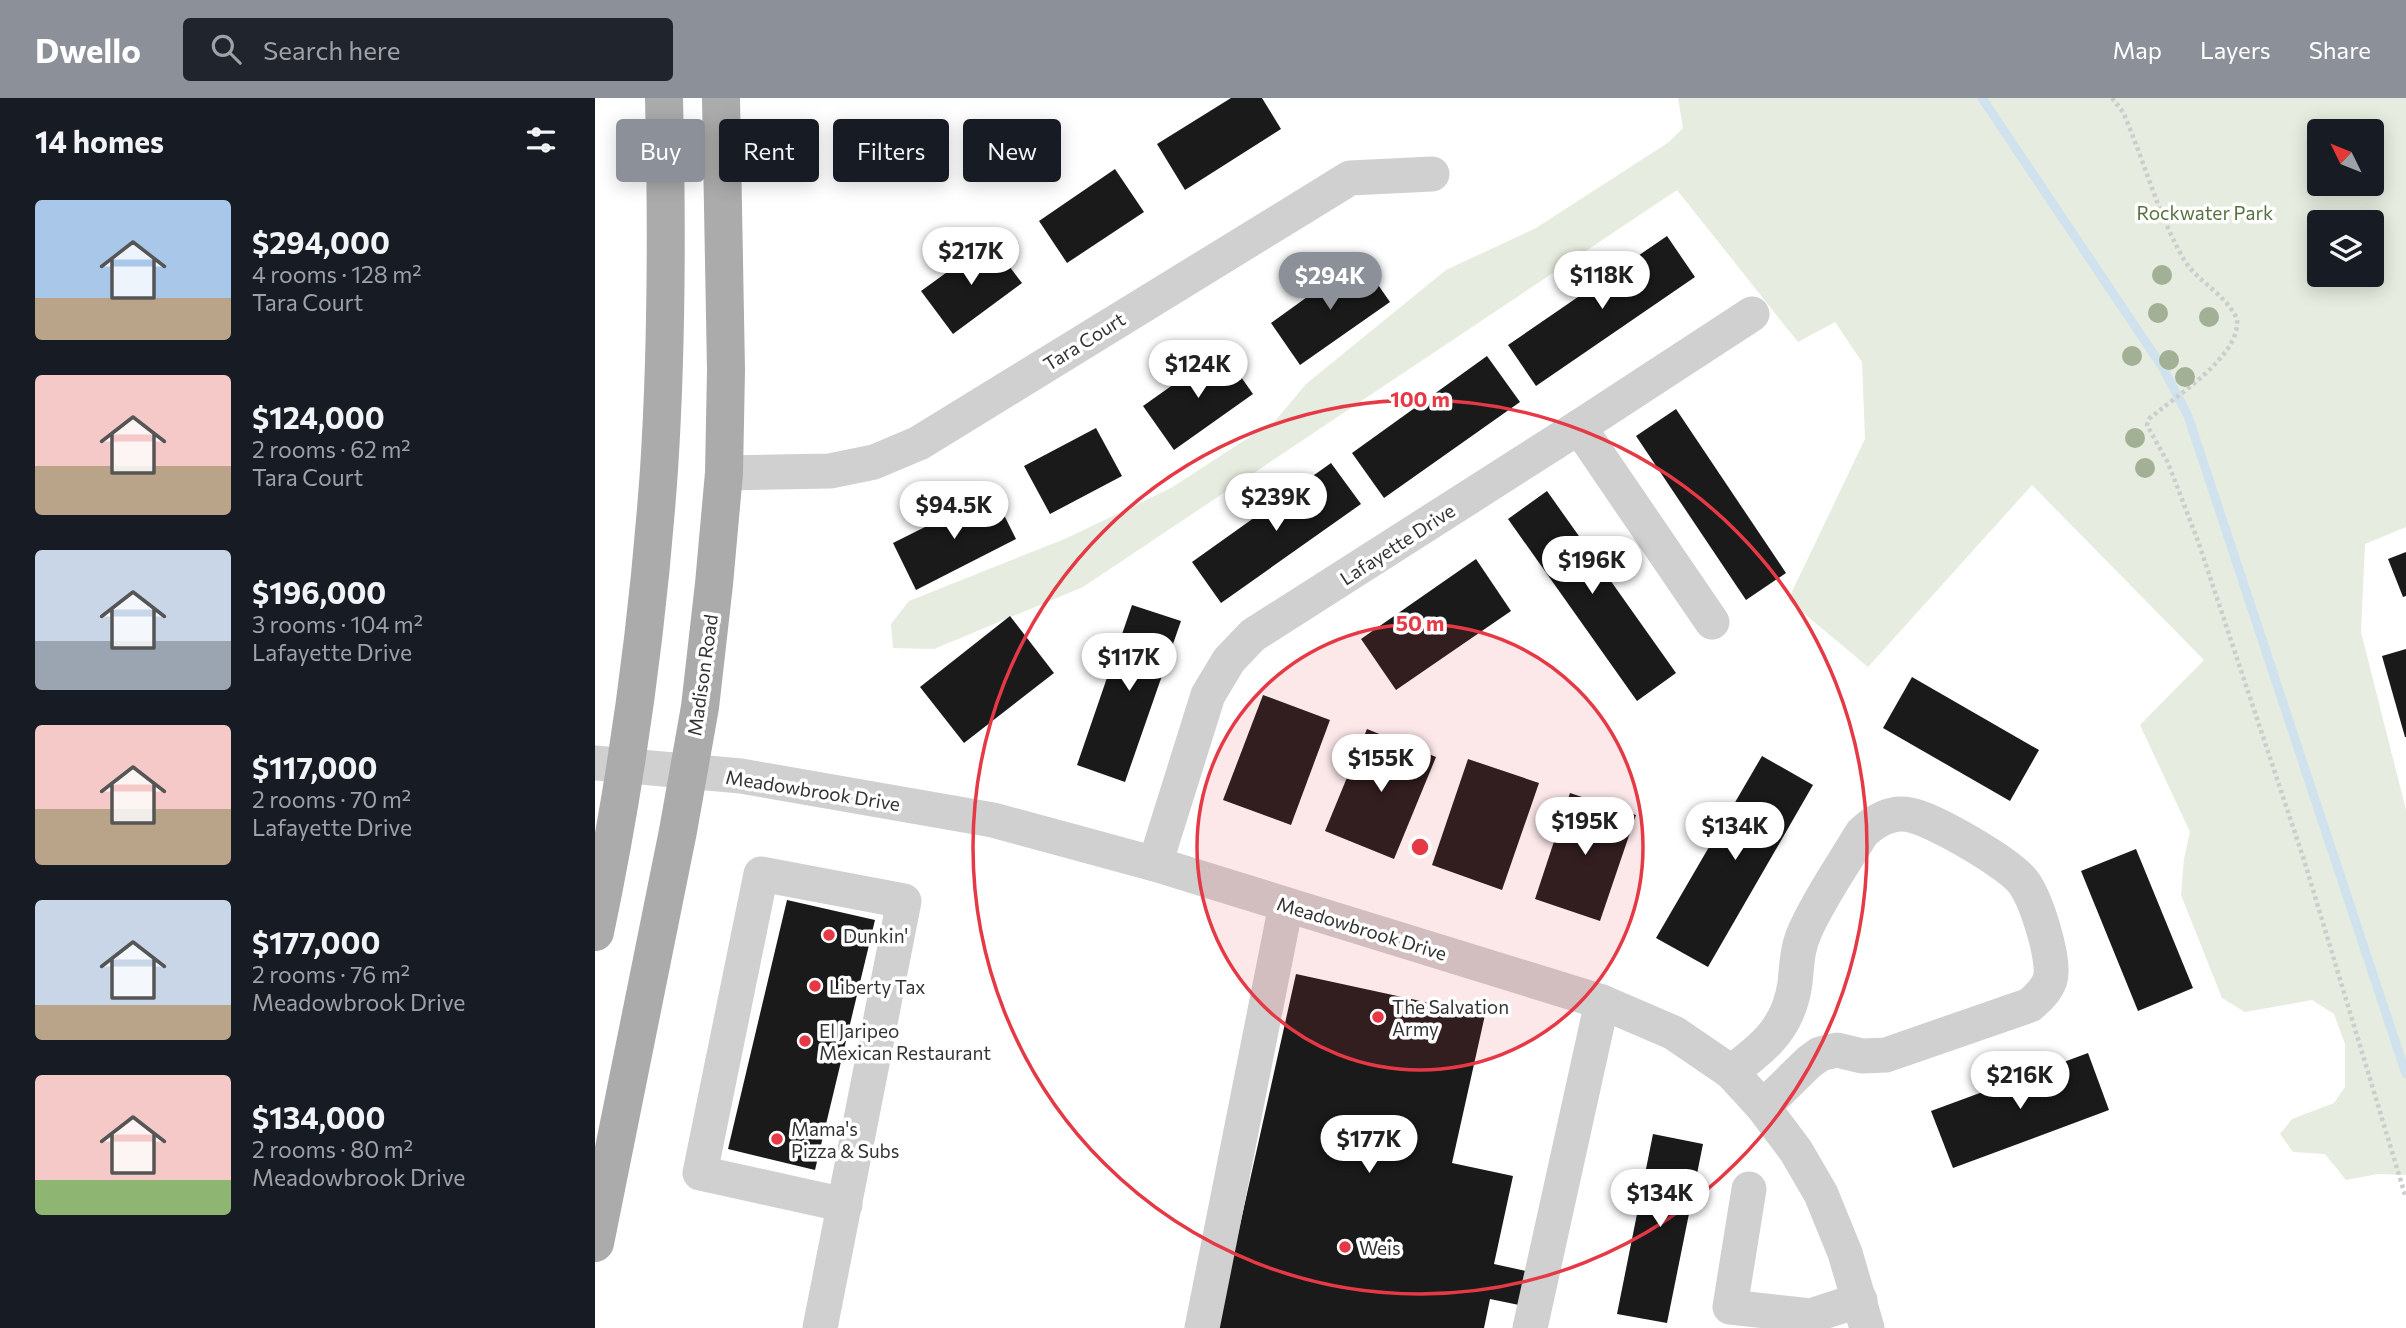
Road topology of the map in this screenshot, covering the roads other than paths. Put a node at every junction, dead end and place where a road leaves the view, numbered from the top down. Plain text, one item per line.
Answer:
1 (664, 98) edge
2 (721, 98) edge
3 (1432, 174) dead end
4 (1752, 314) dead end
5 (1579, 428) junction
6 (724, 472) junction
7 (1712, 622) dead end
8 (611, 764) edge
9 (689, 770) junction
10 (1155, 864) junction
11 (1286, 905) junction
12 (595, 932) edge
13 (1602, 1002) junction
14 (1791, 1006) junction
15 (1837, 1050) junction
16 (1731, 1072) junction
17 (1763, 1107) junction
18 (1749, 1189) dead end
19 (845, 1205) junction
20 (595, 1243) edge
21 (1864, 1314) edge
22 (821, 1328) edge
23 (1202, 1328) edge
24 (1530, 1328) edge

1 - 8 main road
2 - 6 main road, Madison Road
3 - 6 street, Tara Court
4 - 5 street, Lafayette Drive
5 - 7 street
5 - 10 street, Lafayette Drive
6 - 9 main road, Madison Road
8 - 9 street, Meadowbrook Drive
8 - 12 main road
9 - 10 street, Meadowbrook Drive
9 - 20 main road, Madison Road
10 - 11 street, Meadowbrook Drive
11 - 13 street, Meadowbrook Drive
11 - 23 street
13 - 16 street, Meadowbrook Drive
13 - 24 street
14 - 15 street
14 - 15 street
14 - 16 street
15 - 17 street
16 - 17 street, Meadowbrook Drive
17 - 21 street, Meadowbrook Drive
18 - 21 street
19 - 19 street
19 - 22 street

